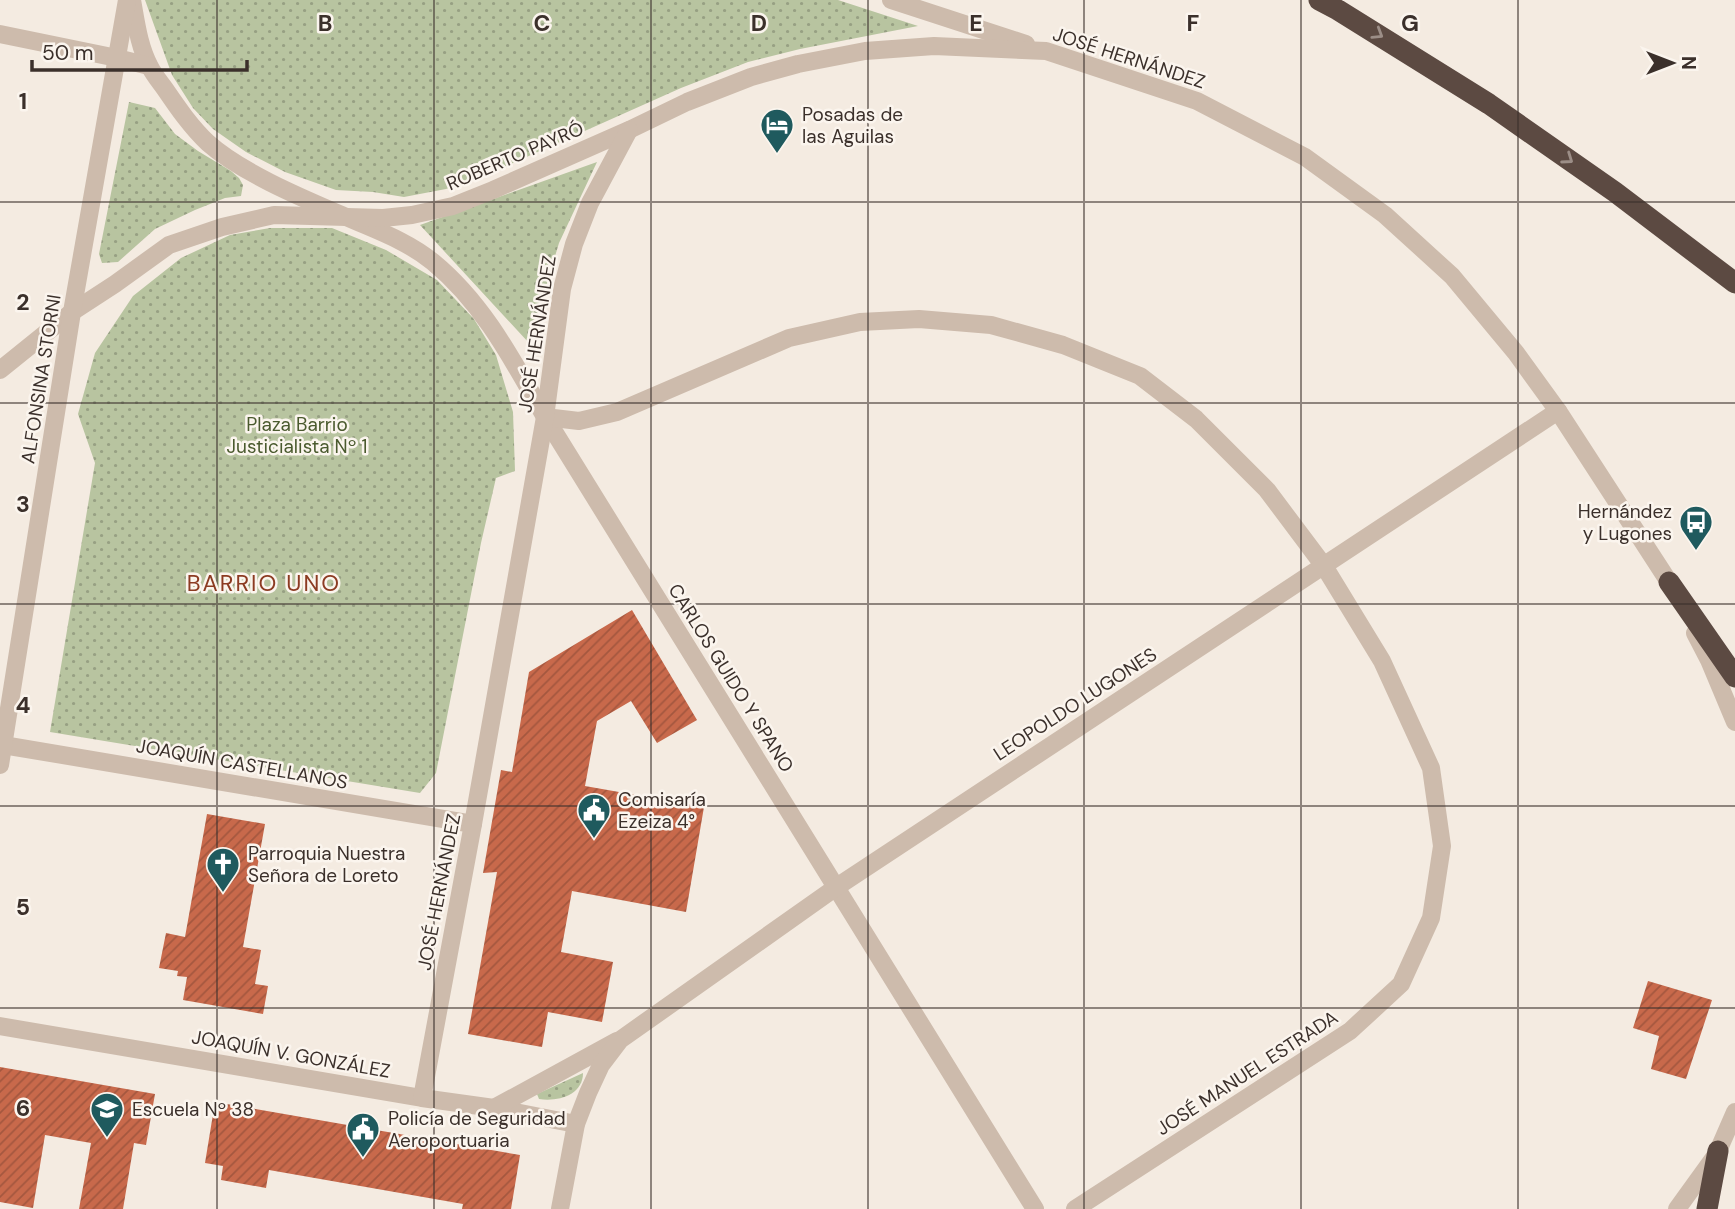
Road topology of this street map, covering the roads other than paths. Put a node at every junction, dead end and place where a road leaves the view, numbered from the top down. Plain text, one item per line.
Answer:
1 (130, 0) edge
2 (891, 0) edge
3 (1319, 0) edge
4 (0, 34) edge
5 (1046, 51) junction
6 (117, 58) junction
7 (149, 66) junction
8 (629, 130) junction
9 (345, 217) junction
10 (1735, 283) edge
11 (72, 312) junction
12 (0, 370) edge
13 (1558, 411) junction
14 (545, 417) junction
15 (1324, 566) junction
16 (1669, 582) junction
17 (1735, 677) edge
18 (1735, 722) edge
19 (3, 745) junction
20 (0, 765) edge
21 (473, 824) junction
22 (835, 888) junction
23 (0, 1026) edge
24 (620, 1040) junction
25 (422, 1098) junction
26 (494, 1108) junction
27 (1735, 1112) edge
28 (576, 1124) junction
29 (1718, 1151) junction
30 (560, 1209) edge
31 (1035, 1209) edge
32 (1075, 1209) edge
33 (1677, 1209) edge
34 (1707, 1209) edge

1 - 6 street, ALFONSINA STORNI
1 - 7 street, CARLOS GUIDO Y SPANO
2 - 5 street
3 -> 10 highway
4 - 6 street
5 - 8 street, JOSÉ HERNÁNDEZ
5 - 13 street, JOSÉ HERNÁNDEZ
6 - 7 street
6 - 11 street, ALFONSINA STORNI
7 - 9 street, CARLOS GUIDO Y SPANO
8 - 9 street, ROBERTO PAYRÓ
8 - 14 street, JOSÉ HERNÁNDEZ
9 - 11 street, ROBERTO PAYRÓ
9 - 14 street, CARLOS GUIDO Y SPANO
11 - 12 street, ROBERTO PAYRÓ
11 - 19 street, ALFONSINA STORNI
13 - 15 street, LEOPOLDO LUGONES
13 - 16 street, JOSÉ HERNÁNDEZ
14 - 15 street, JOSÉ MANUEL ESTRADA
14 - 21 street, JOSÉ HERNÁNDEZ
14 - 22 street, CARLOS GUIDO Y SPANO
15 - 22 street, LEOPOLDO LUGONES
15 - 32 street, JOSÉ MANUEL ESTRADA
16 - 17 highway
16 - 18 street, JOSÉ HERNÁNDEZ
19 - 20 street, ALFONSINA STORNI
19 - 21 street, JOAQUÍN CASTELLANOS
21 - 25 street, JOSÉ HERNÁNDEZ
22 - 24 street, LEOPOLDO LUGONES
22 - 31 street, CARLOS GUIDO Y SPANO
23 - 25 street, JOAQUÍN V. GONZÁLEZ
24 - 26 street, LEOPOLDO LUGONES
24 - 28 street, LEOPOLDO LUGONES
25 - 26 street, JOAQUÍN V. GONZÁLEZ
26 - 28 street, JOAQUÍN V. GONZÁLEZ
27 - 29 street
28 - 30 street, LEOPOLDO LUGONES
29 - 33 street
29 - 34 highway

